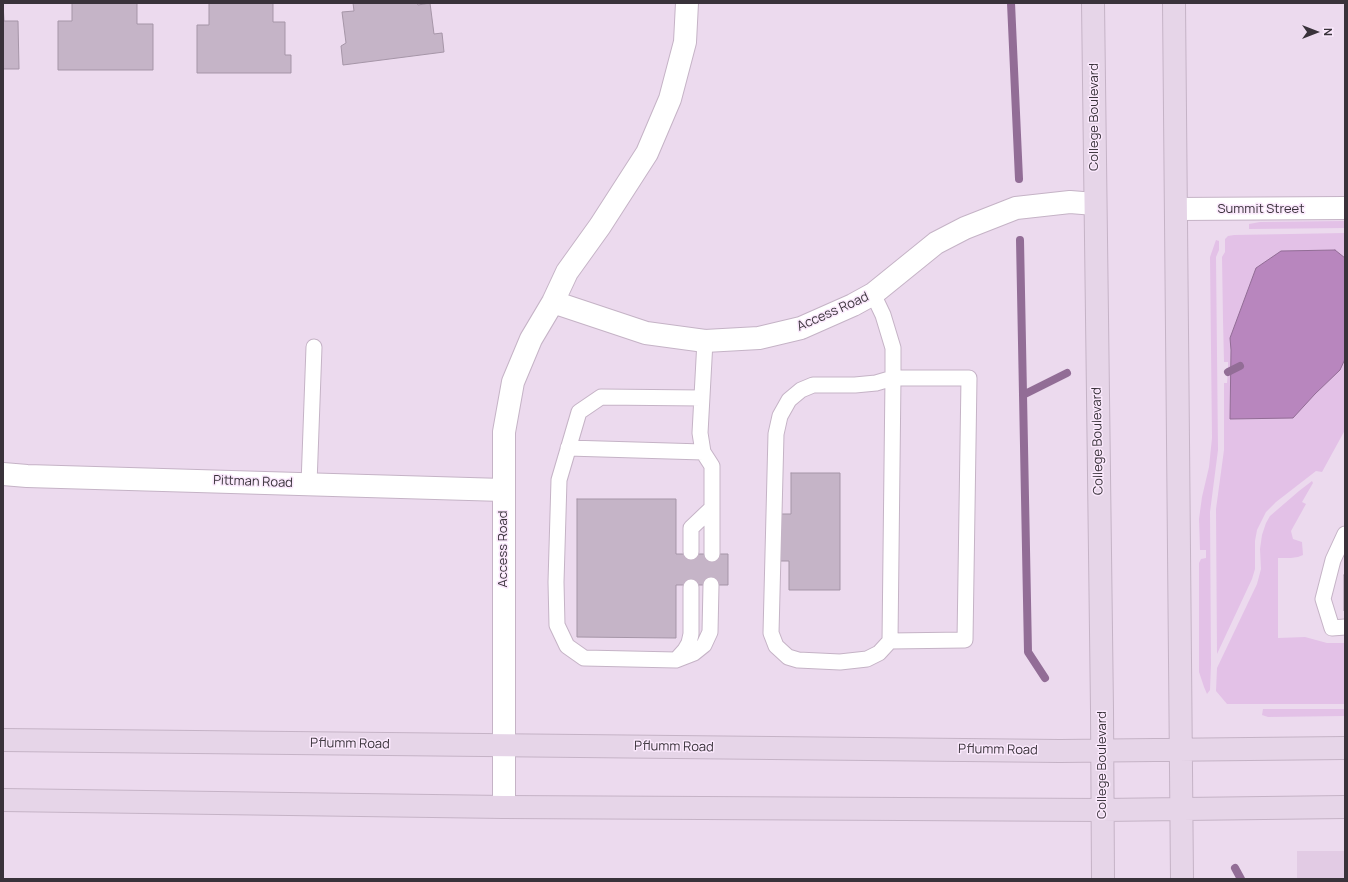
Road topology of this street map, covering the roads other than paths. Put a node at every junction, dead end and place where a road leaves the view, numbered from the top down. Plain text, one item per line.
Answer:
1 (688, 3) edge
2 (1093, 3) edge
3 (1174, 3) edge
4 (1095, 204) junction
5 (1345, 208) edge
6 (1176, 209) junction
7 (873, 294) junction
8 (553, 302) junction
9 (705, 342) junction
10 (314, 347) dead end
11 (893, 378) junction
12 (702, 398) junction
13 (568, 448) junction
14 (702, 452) junction
15 (3, 474) edge
16 (309, 484) junction
17 (503, 490) junction
18 (712, 508) junction
19 (1345, 534) edge
20 (691, 552) dead end
21 (712, 554) dead end
22 (711, 585) dead end
23 (690, 587) dead end
24 (1345, 627) edge
25 (890, 641) junction
26 (676, 660) junction
27 (3, 740) edge
28 (503, 746) junction
29 (1345, 748) edge
30 (1102, 751) junction
31 (1180, 751) junction
32 (3, 800) edge
33 (504, 807) junction
34 (1345, 807) edge
35 (1181, 808) junction
36 (1102, 810) junction
37 (1103, 879) edge
38 (1182, 879) edge

1 - 8 street, Access Road
2 - 4 main road, College Boulevard
3 - 6 main road
4 - 7 street, Access Road
4 - 30 main road, College Boulevard
5 - 6 street, Summit Street
6 - 31 main road
7 - 9 street, Access Road
7 - 11 lane
8 - 9 street, Access Road
8 - 17 street, Access Road
9 - 12 lane
10 - 16 lane
11 - 25 lane
11 - 25 lane
11 - 25 lane
12 - 13 lane
12 - 14 lane
13 - 14 lane
13 - 26 lane
14 - 18 lane
15 - 16 street, Pittman Road
16 - 17 street, Pittman Road
17 - 28 street, Access Road
18 - 20 lane
18 - 21 lane
19 - 24 lane
22 - 26 lane
23 - 26 lane
27 - 28 main road, Pflumm Road
28 - 30 main road, Pflumm Road
28 - 33 street, Access Road
29 - 31 main road, Pflumm Road
30 - 31 main road, Pflumm Road
30 - 36 main road, College Boulevard
31 - 35 main road
32 - 33 main road
33 - 36 main road
34 - 35 main road
35 - 36 main road
35 - 38 main road
36 - 37 main road, College Boulevard

